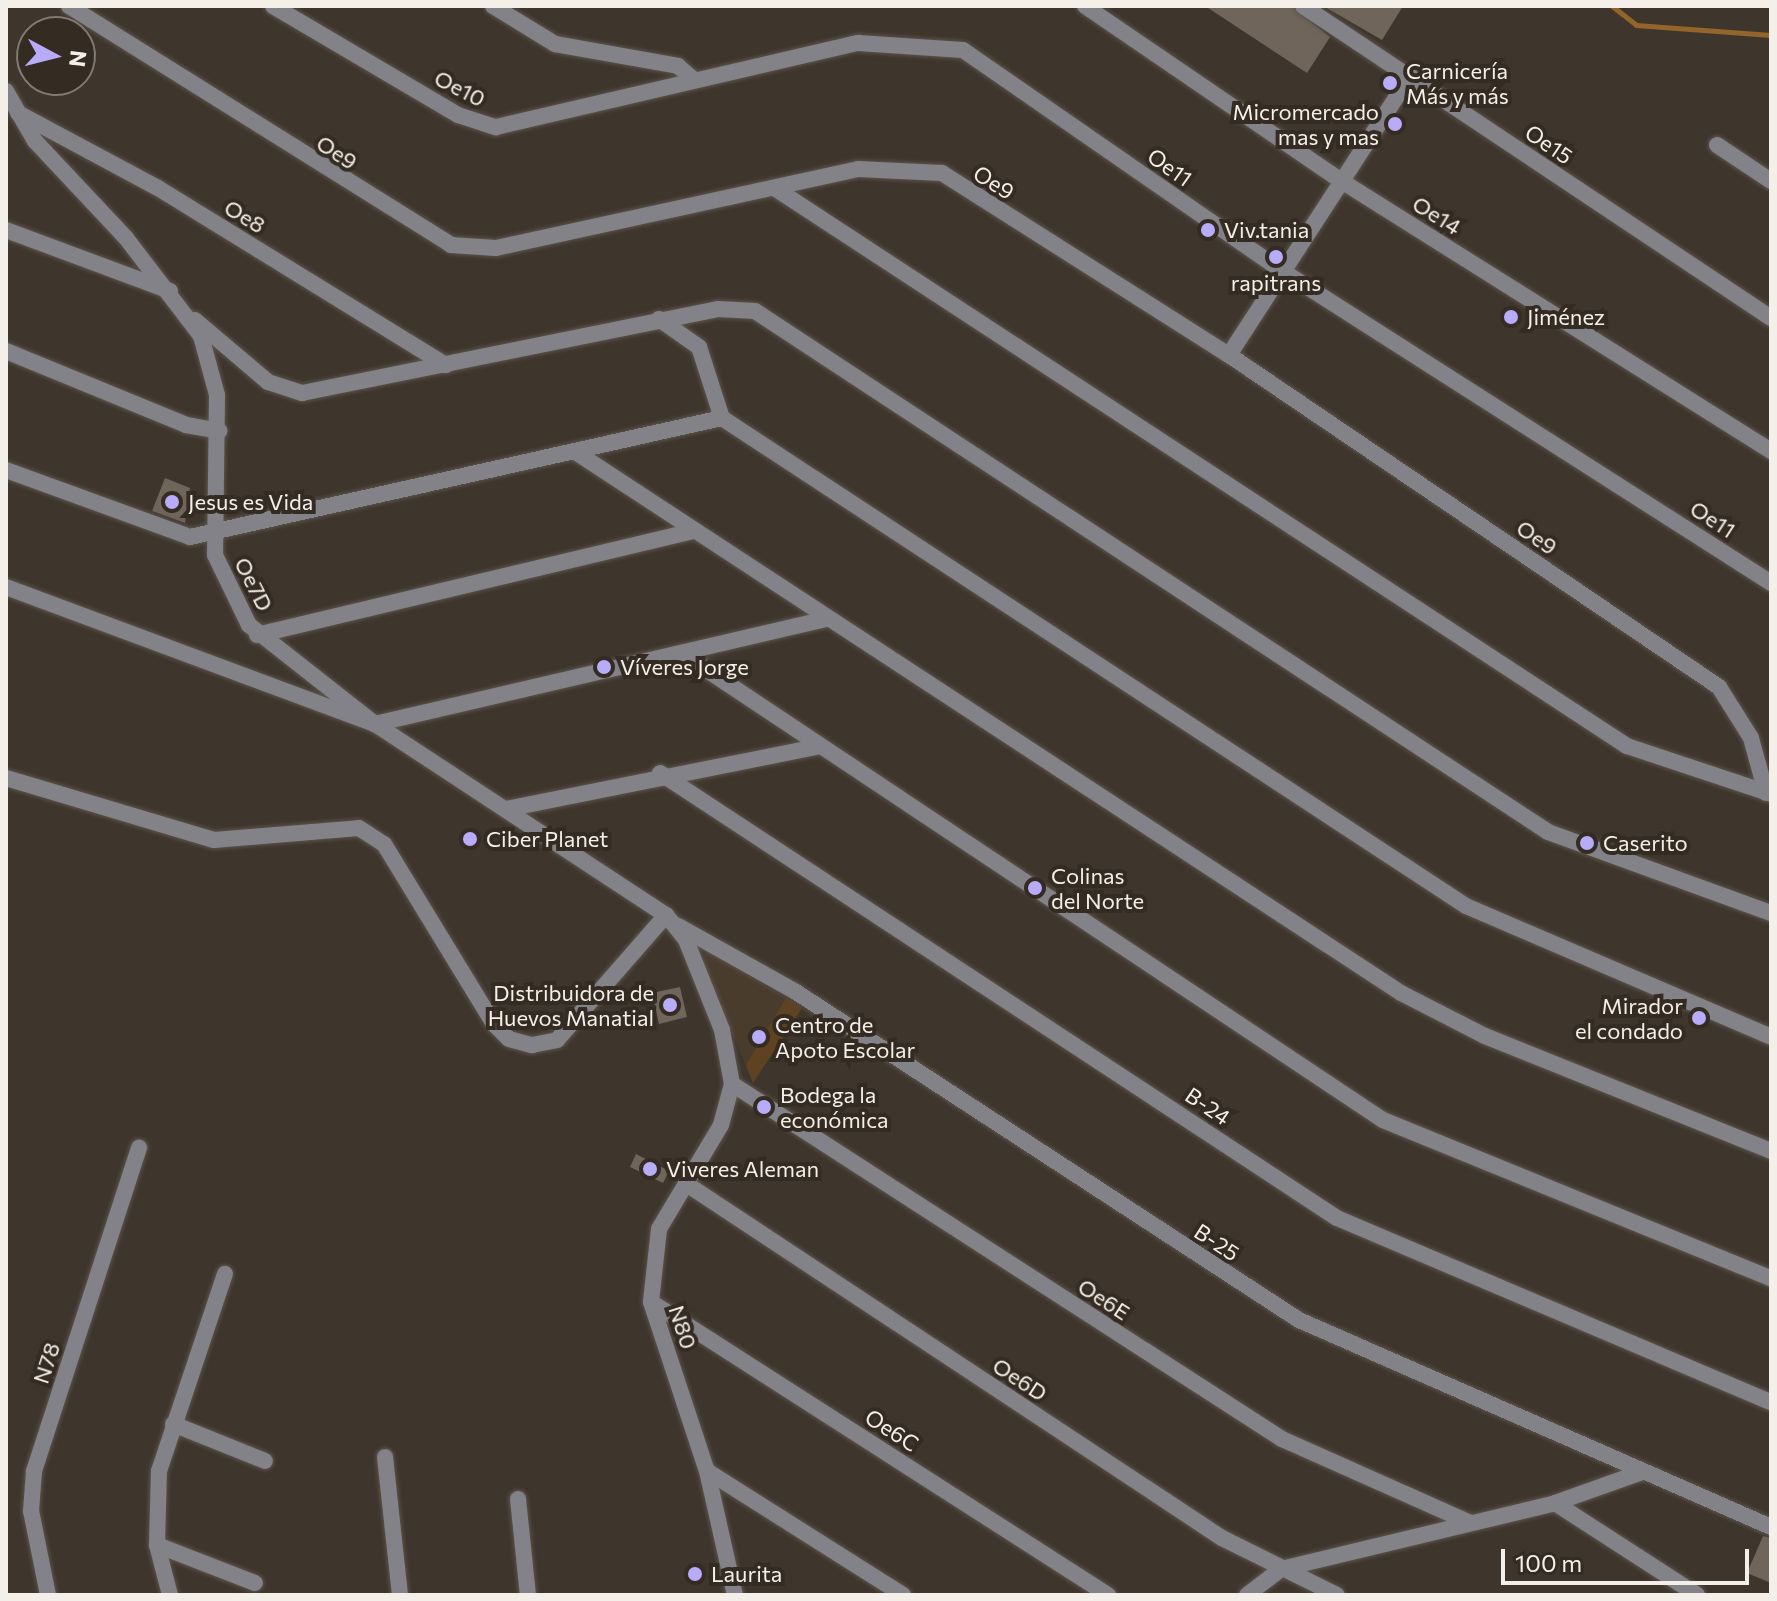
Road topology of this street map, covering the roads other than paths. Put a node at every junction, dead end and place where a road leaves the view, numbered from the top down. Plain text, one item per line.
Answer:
1 (69, 6) edge
2 (274, 6) edge
3 (493, 6) edge
4 (1085, 6) edge
5 (1303, 6) edge
6 (1410, 76) junction
7 (692, 78) junction
8 (6, 91) edge
9 (16, 112) junction
10 (1717, 145) dead end
11 (1771, 181) edge
12 (1343, 182) junction
13 (776, 189) junction
14 (6, 230) edge
15 (1284, 272) junction
16 (170, 291) junction
17 (191, 316) junction
18 (1771, 318) edge
19 (659, 319) junction
20 (6, 351) edge
21 (1229, 355) junction
22 (446, 365) junction
23 (722, 418) junction
24 (219, 431) junction
25 (574, 451) junction
26 (1771, 451) edge
27 (6, 470) edge
28 (213, 532) junction
29 (691, 532) junction
30 (1771, 583) edge
31 (6, 587) edge
32 (826, 619) junction
33 (257, 635) junction
34 (686, 656) junction
35 (375, 724) junction
36 (816, 747) junction
37 (660, 773) junction
38 (6, 778) edge
39 (1769, 794) edge
40 (506, 809) junction
41 (1771, 913) edge
42 (671, 920) junction
43 (1771, 1037) edge
44 (732, 1084) junction
45 (139, 1148) dead end
46 (1771, 1151) edge
47 (688, 1185) junction
48 (225, 1274) dead end
49 (1771, 1278) edge
50 (651, 1302) junction
51 (1771, 1402) edge
52 (173, 1424) junction
53 (385, 1457) dead end
54 (265, 1461) dead end
55 (707, 1471) junction
56 (1642, 1472) junction
57 (518, 1499) dead end
58 (1555, 1503) junction
59 (1468, 1522) junction
60 (1771, 1527) edge
61 (157, 1545) junction
62 (1281, 1569) junction
63 (255, 1583) dead end
64 (48, 1595) edge
65 (170, 1595) edge
66 (400, 1595) edge
67 (528, 1595) edge
68 (735, 1595) edge
69 (903, 1595) edge
70 (1108, 1595) edge
71 (1247, 1595) edge
72 (1337, 1595) edge
73 (1697, 1595) edge

1 - 13 street, Oe9
2 - 7 street, Oe10
3 - 7 street
4 - 12 street, Oe14
5 - 6 street, Oe15
6 - 12 street
6 - 18 street, Oe15
7 - 15 street, Oe11
8 - 9 street
9 - 16 street, Oe7D
9 - 22 street, Oe8
10 - 11 street
12 - 15 street
12 - 26 street, Oe14
13 - 21 street, Oe9
13 - 39 street
14 - 16 street
15 - 21 street
15 - 30 street, Oe11
16 - 17 street, Oe7D
17 - 22 street
17 - 24 street, Oe7D
19 - 22 street
19 - 23 street
19 - 41 street
20 - 24 street
21 - 39 street, Oe9
23 - 25 street
23 - 43 street
24 - 28 street, Oe7D
25 - 28 street
25 - 29 street
27 - 28 street
28 - 33 street, Oe7D
29 - 32 street
29 - 33 street
31 - 35 street
32 - 34 street
32 - 46 street
33 - 35 street, Oe7D
34 - 35 street
34 - 36 street
35 - 40 street, Oe7D
36 - 37 street
36 - 49 street
37 - 40 street
37 - 51 street, B-24
38 - 42 street
40 - 42 street, Oe7D
42 - 44 street
42 - 56 street, B-25
44 - 47 street, N80
44 - 59 street, Oe6E
45 - 64 street, N78
47 - 50 street, N80
47 - 62 street, Oe6D
48 - 52 street
50 - 55 street, N80
50 - 70 street, Oe6C
52 - 54 street
52 - 61 street
53 - 66 street
55 - 68 street, N80
55 - 69 street
56 - 58 street
56 - 60 street, B-25
57 - 67 street
58 - 59 street
58 - 73 street
59 - 62 street
61 - 63 street
61 - 65 street
62 - 71 street
62 - 72 street, Oe6D

